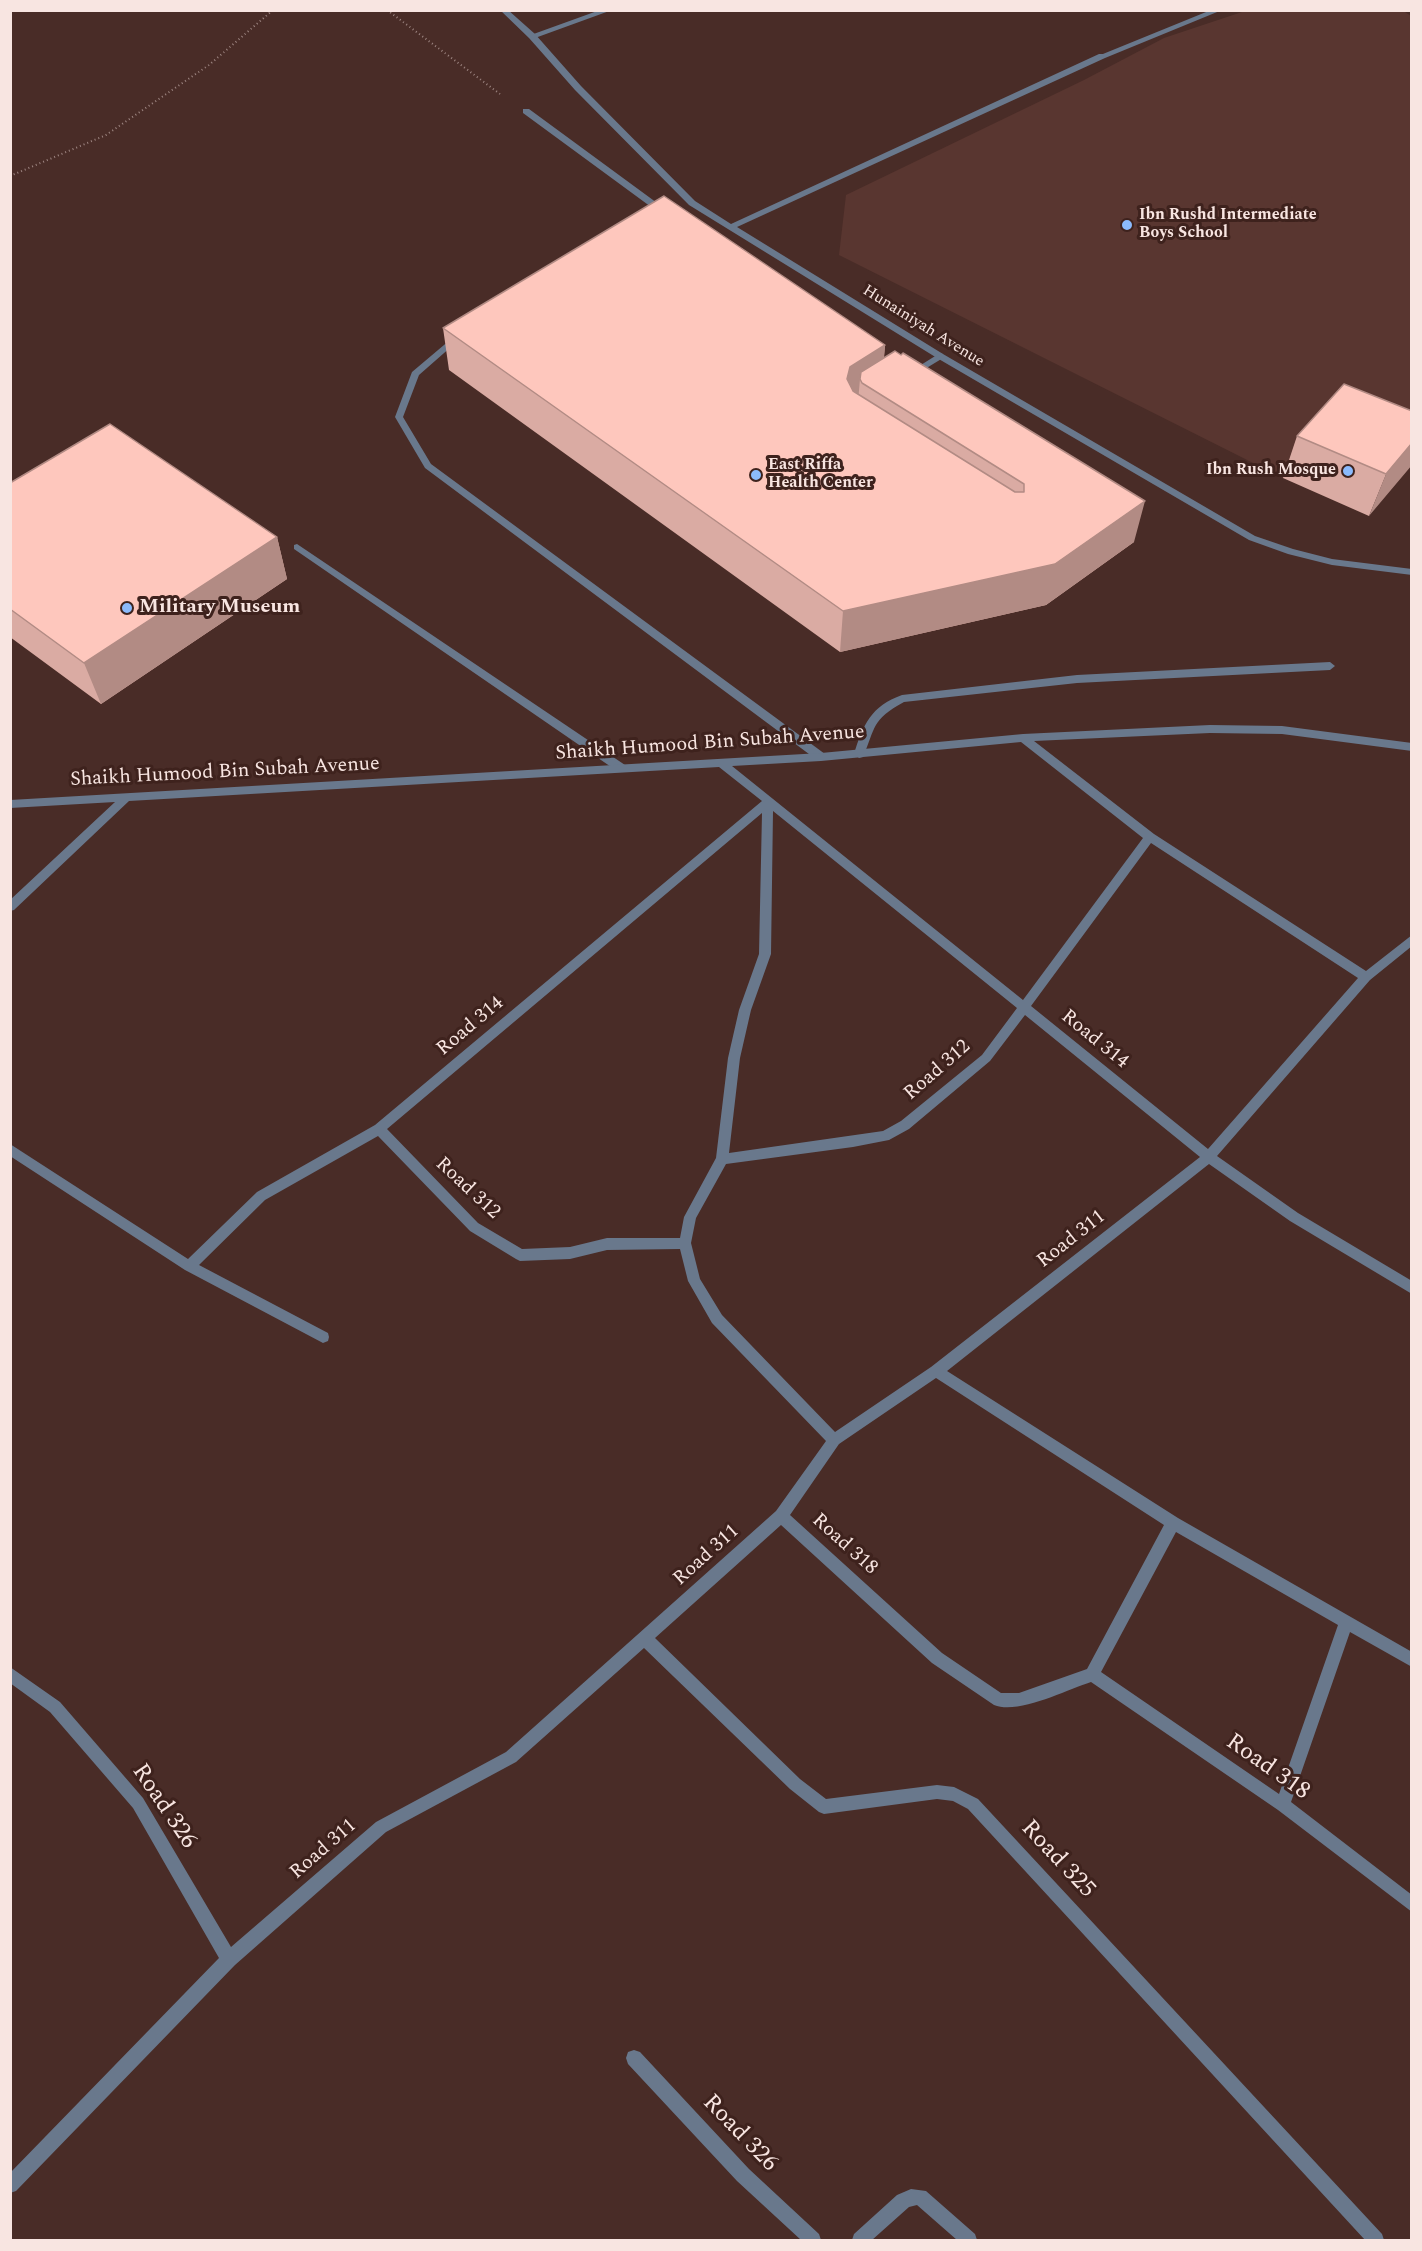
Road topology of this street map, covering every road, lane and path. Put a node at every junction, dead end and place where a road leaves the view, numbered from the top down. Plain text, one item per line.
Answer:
1 (273, 10) edge
2 (387, 10) edge
3 (504, 10) edge
4 (609, 10) edge
5 (1219, 10) edge
6 (532, 36) junction
7 (489, 87) dead end
8 (526, 111) dead end
9 (10, 176) edge
10 (680, 209) junction
11 (658, 222) edge
12 (731, 227) junction
13 (470, 327) edge
14 (940, 356) junction
15 (906, 377) edge
16 (297, 547) dead end
17 (1412, 567) edge
18 (1389, 568) junction
19 (1412, 573) edge
20 (1330, 666) dead end
21 (1023, 738) junction
22 (1412, 747) edge
23 (859, 754) junction
24 (820, 757) junction
25 (720, 762) junction
26 (621, 768) junction
27 (127, 798) junction
28 (768, 802) junction
29 (10, 804) edge
30 (1150, 837) junction
31 (10, 907) edge
32 (1412, 939) edge
33 (1366, 977) junction
34 (1023, 1007) junction
35 (379, 1130) junction
36 (10, 1149) edge
37 (1209, 1158) junction
38 (722, 1159) junction
39 (685, 1243) junction
40 (189, 1266) junction
41 (1412, 1288) edge
42 (323, 1337) dead end
43 (936, 1371) junction
44 (834, 1440) junction
45 (781, 1516) junction
46 (1173, 1523) junction
47 (1346, 1623) junction
48 (644, 1638) junction
49 (1412, 1660) edge
50 (10, 1674) edge
51 (1092, 1674) junction
52 (1283, 1805) junction
53 (1412, 1905) edge
54 (228, 1959) junction
55 (634, 2058) dead end
56 (10, 2185) edge
57 (813, 2241) edge
58 (860, 2241) edge
59 (969, 2241) edge
60 (1376, 2241) edge

1 - 9 path
2 - 7 path
3 - 6 street, Hunainiyah Avenue
4 - 6 street
5 - 12 street
6 - 10 street, Hunainiyah Avenue
8 - 10 street
10 - 11 street
10 - 12 street, Hunainiyah Avenue
12 - 14 street, Hunainiyah Avenue
13 - 24 street
14 - 15 street
14 - 18 street, Hunainiyah Avenue
16 - 26 street
17 - 18 street, Hunainiyah Avenue
18 - 19 street, Hunainiyah Avenue
20 - 23 street
21 - 22 street, Shaikh Humood Bin Subah Avenue
21 - 23 street, Shaikh Humood Bin Subah Avenue
21 - 30 street
23 - 24 street, Shaikh Humood Bin Subah Avenue
24 - 25 street, Shaikh Humood Bin Subah Avenue
25 - 26 street, Shaikh Humood Bin Subah Avenue
25 - 28 street, Road 314
26 - 27 street, Shaikh Humood Bin Subah Avenue
27 - 29 street, Shaikh Humood Bin Subah Avenue
27 - 31 street
28 - 34 street, Road 314
28 - 35 street, Road 314
28 - 38 street
30 - 33 street
30 - 34 street, Road 312
32 - 33 street, Road 311
33 - 37 street, Road 311
34 - 37 street, Road 314
34 - 38 street, Road 312
35 - 39 street, Road 312
35 - 40 street, Road 314
36 - 40 street
37 - 41 street, Road 314
37 - 43 street, Road 311
38 - 39 street
39 - 44 street
40 - 42 street
43 - 44 street, Road 311
43 - 46 street
44 - 45 street, Road 311
45 - 48 street, Road 311
45 - 51 street, Road 318
46 - 47 street
46 - 51 street
47 - 49 street
47 - 52 street
48 - 54 street, Road 311
48 - 60 street, Road 325
50 - 54 street, Road 326
51 - 52 street, Road 318
52 - 53 street, Road 318
54 - 56 street, Road 311
55 - 57 street, Road 326
58 - 59 street

